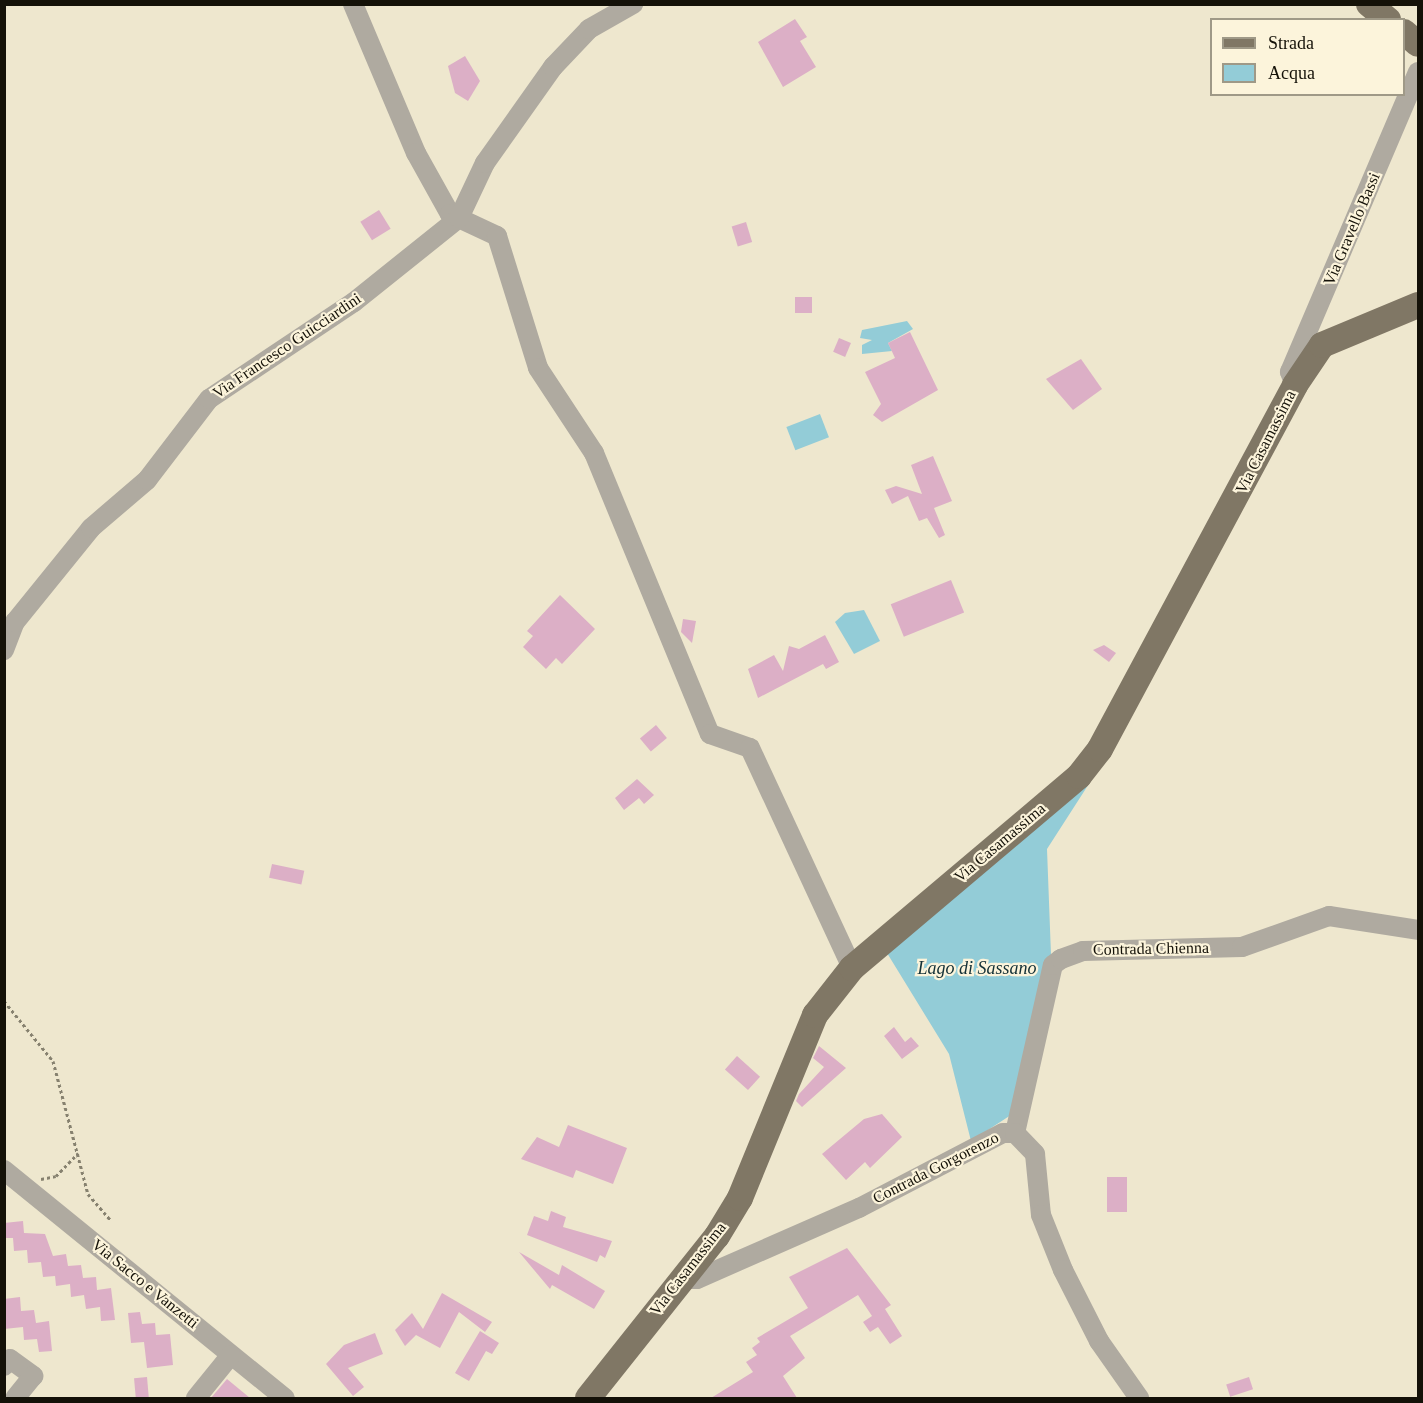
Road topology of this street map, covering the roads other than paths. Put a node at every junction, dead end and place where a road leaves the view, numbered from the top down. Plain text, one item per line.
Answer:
1 (353, 4) edge
2 (633, 4) edge
3 (1369, 4) edge
4 (1386, 18) edge
5 (1419, 72) edge
6 (456, 221) junction
7 (1419, 304) edge
8 (1295, 385) junction
9 (4, 650) edge
10 (1419, 930) edge
11 (852, 968) junction
12 (1015, 1133) junction
13 (4, 1170) edge
14 (681, 1279) junction
15 (231, 1354) junction
16 (4, 1366) edge
17 (15, 1398) edge
18 (196, 1398) edge
19 (285, 1398) edge
20 (588, 1398) edge
21 (1139, 1398) edge

1 - 6 street
2 - 6 street
3 - 4 main road
5 - 8 street, Via Gravello Bassi
6 - 9 street, Via Francesco Guicciardini
6 - 11 street
7 - 8 main road, Via Casamassima
8 - 11 main road, Via Casamassima
10 - 12 street, Contrada Chienna
11 - 14 main road, Via Casamassima
12 - 14 street, Contrada Gorgorenzo
12 - 21 street, Contrada Gorgorenzo
13 - 15 street, Via Sacco e Vanzetti
14 - 20 main road, Via Casamassima
15 - 18 street
15 - 19 street, Via Sacco e Vanzetti
16 - 17 street

